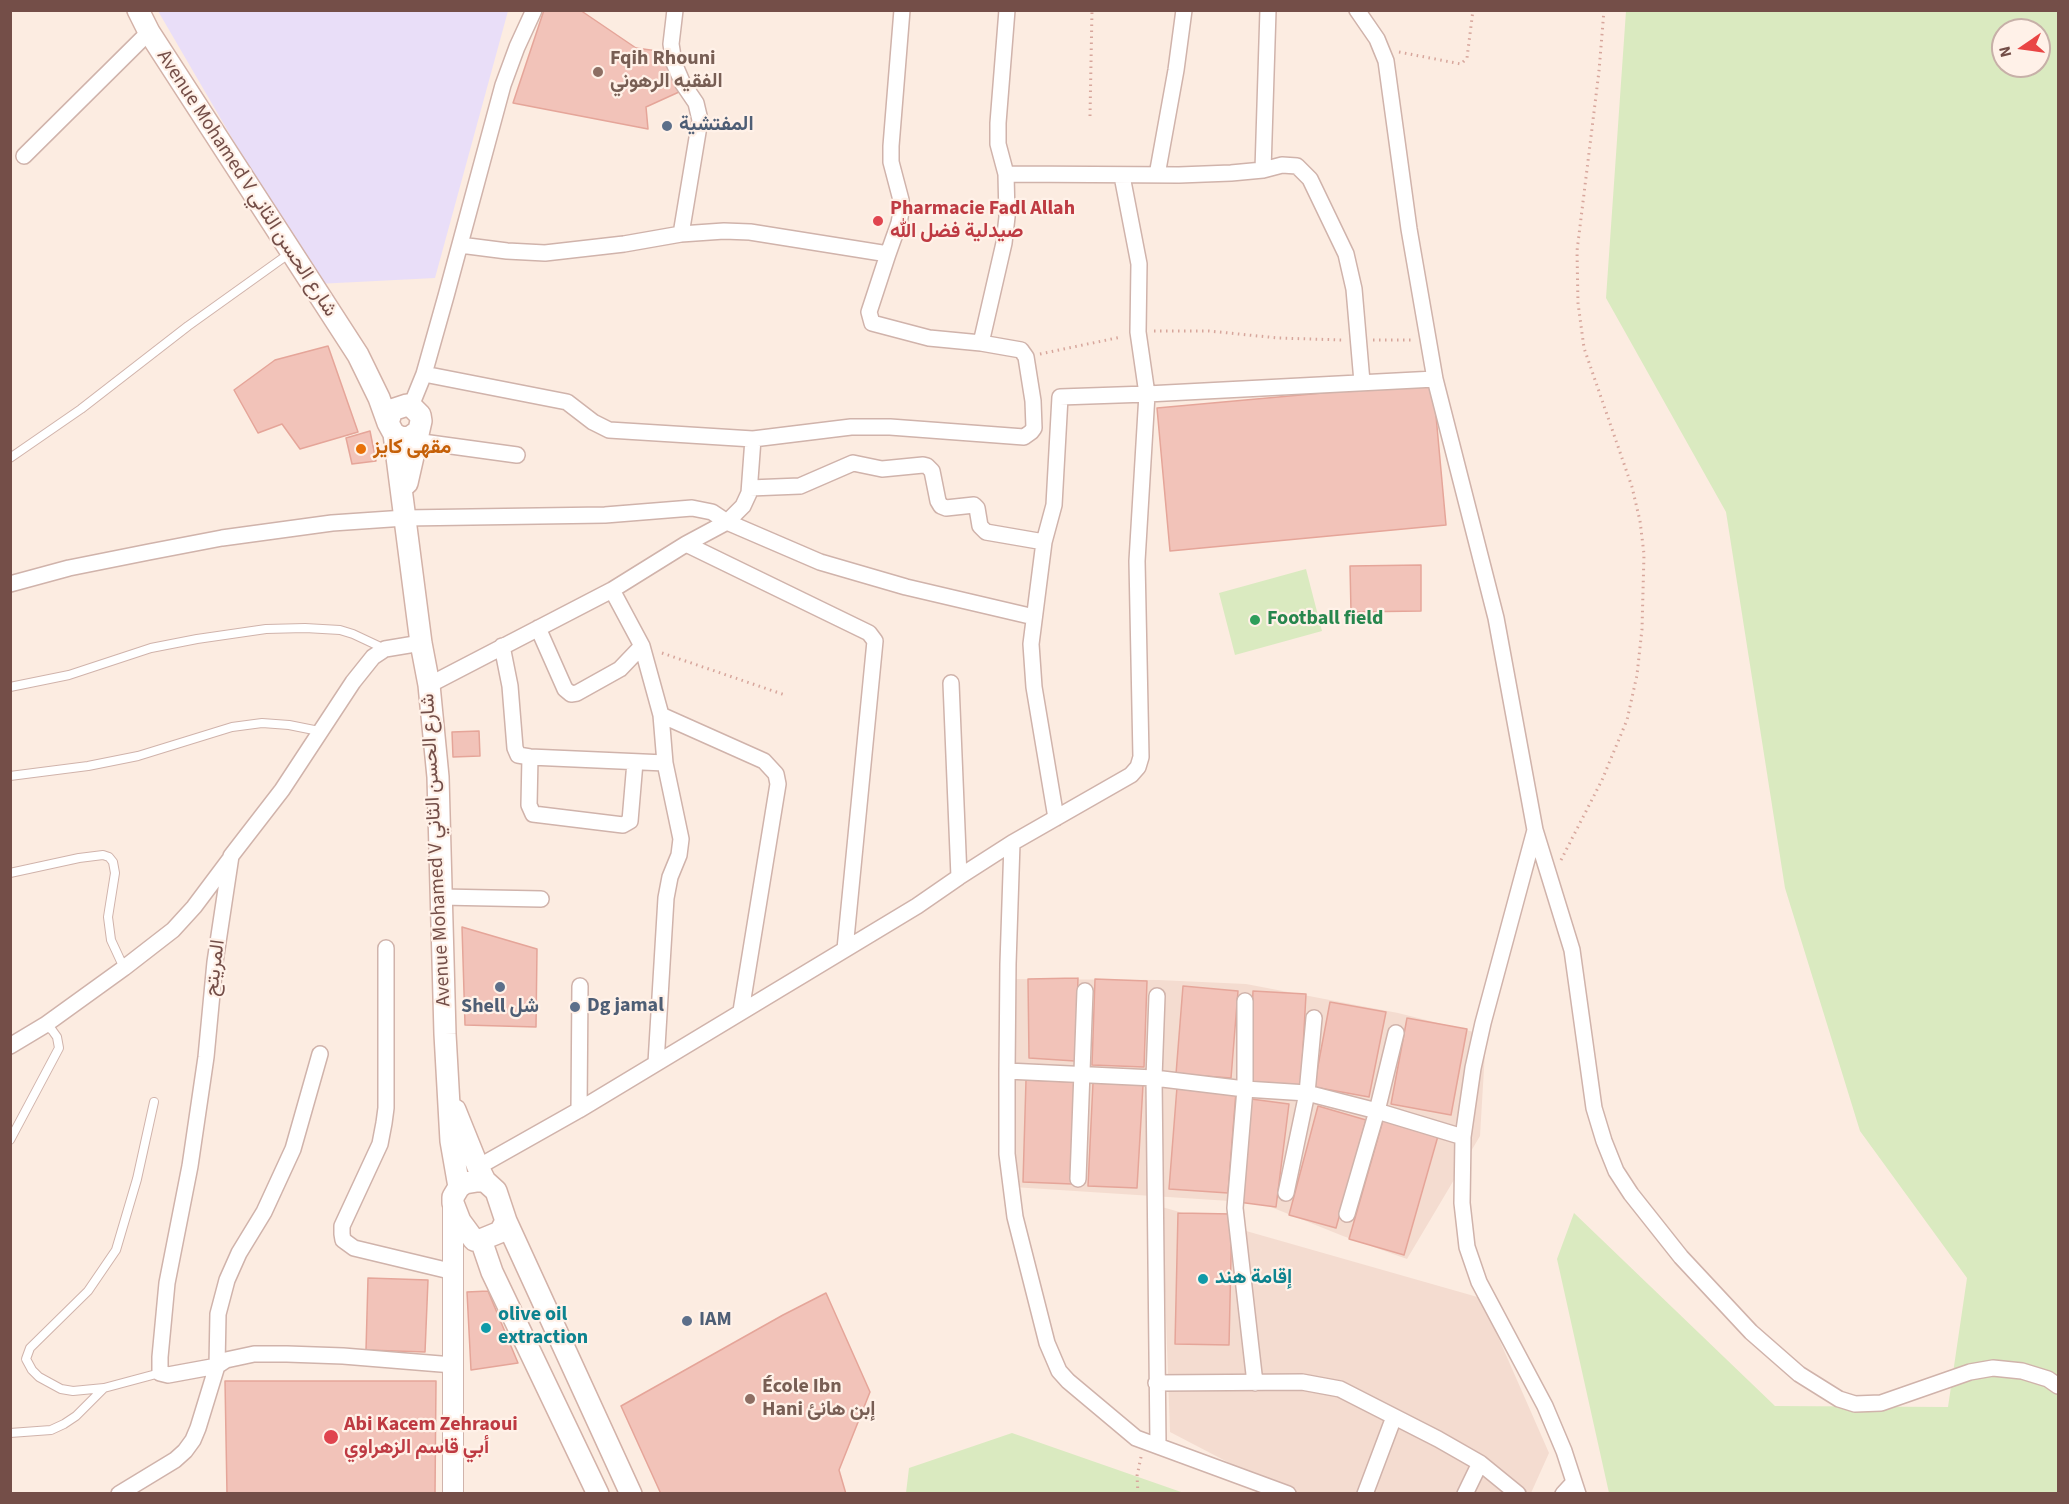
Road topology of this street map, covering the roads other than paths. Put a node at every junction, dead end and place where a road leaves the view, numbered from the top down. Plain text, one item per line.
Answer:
1 (138, 10) edge
2 (534, 10) edge
3 (675, 10) edge
4 (902, 10) edge
5 (1007, 10) edge
6 (1184, 10) edge
7 (1268, 10) edge
8 (1357, 10) edge
9 (149, 32) junction
10 (24, 156) dead end
11 (1263, 170) junction
12 (1006, 174) junction
13 (1157, 175) junction
14 (1122, 176) junction
15 (681, 234) junction
16 (460, 245) junction
17 (292, 252) junction
18 (888, 254) junction
19 (981, 343) junction
20 (358, 355) junction
21 (424, 374) junction
22 (1435, 379) junction
23 (1362, 382) junction
24 (1146, 394) junction
25 (409, 406) junction
26 (391, 429) junction
27 (416, 436) junction
28 (753, 439) junction
29 (517, 455) dead end
30 (10, 458) edge
31 (750, 488) junction
32 (404, 508) junction
33 (727, 522) junction
34 (1044, 542) junction
35 (686, 544) junction
36 (10, 584) edge
37 (612, 590) junction
38 (1034, 617) junction
39 (538, 628) junction
40 (421, 643) junction
41 (502, 646) junction
42 (642, 646) junction
43 (385, 649) junction
44 (951, 682) dead end
45 (429, 685) junction
46 (10, 687) edge
47 (661, 715) junction
48 (319, 731) junction
49 (530, 757) junction
50 (635, 762) junction
51 (665, 763) junction
52 (10, 776) edge
53 (1056, 818) junction
54 (1535, 830) junction
55 (1012, 843) junction
56 (231, 856) junction
57 (10, 873) edge
58 (959, 877) junction
59 (441, 897) junction
60 (541, 898) dead end
61 (386, 948) dead end
62 (845, 949) junction
63 (124, 968) junction
64 (580, 986) dead end
65 (1085, 991) dead end
66 (1157, 996) dead end
67 (1245, 1001) dead end
68 (741, 1011) junction
69 (1314, 1018) dead end
70 (45, 1024) junction
71 (1396, 1033) dead end
72 (10, 1047) edge
73 (320, 1054) dead end
74 (656, 1063) junction
75 (1007, 1071) junction
76 (1083, 1074) junction
77 (1154, 1078) junction
78 (1245, 1089) junction
79 (1307, 1093) junction
80 (449, 1095) junction
81 (154, 1102) dead end
82 (579, 1110) junction
83 (1377, 1111) junction
84 (1462, 1137) junction
85 (10, 1140) edge
86 (482, 1174) junction
87 (1077, 1179) dead end
88 (1286, 1193) dead end
89 (456, 1195) junction
90 (1347, 1214) dead end
91 (506, 1221) junction
92 (478, 1240) junction
93 (454, 1272) junction
94 (453, 1365) junction
95 (217, 1366) junction
96 (160, 1373) junction
97 (1156, 1383) junction
98 (1255, 1383) junction
99 (2058, 1386) edge
100 (104, 1388) junction
101 (1394, 1417) junction
102 (10, 1433) edge
103 (1151, 1442) junction
104 (1480, 1463) junction
105 (1576, 1488) edge
106 (119, 1494) edge
107 (453, 1494) edge
108 (598, 1494) edge
109 (631, 1494) edge
110 (1288, 1494) edge
111 (1365, 1494) edge
112 (1465, 1494) edge
113 (1518, 1494) edge
114 (1563, 1494) edge

1 - 9 main road, Avenue Mohamed V شارع الحسن الثاني
2 - 16 street
3 - 15 street
4 - 18 street
5 - 12 street
6 - 13 street
7 - 11 street
8 - 22 street
9 - 10 street
9 - 17 main road, Avenue Mohamed V شارع الحسن الثاني
11 - 13 street
11 - 23 street
12 - 14 street
12 - 19 street
13 - 14 street
14 - 24 street
15 - 16 street
15 - 18 street
16 - 21 street
17 - 20 main road, Avenue Mohamed V شارع الحسن الثاني
17 - 30 lane
18 - 19 street
19 - 28 street
20 - 25 main road, Avenue Mohamed V شارع الحسن الثاني
20 - 26 main road, Avenue Mohamed V شارع الحسن الثاني
21 - 25 street
21 - 28 street
22 - 23 street
22 - 54 street
23 - 24 street
24 - 34 street
24 - 53 street
25 - 26 main road
25 - 27 main road
26 - 27 main road
26 - 32 main road, Avenue Mohamed V شارع الحسن الثاني
27 - 29 street
27 - 32 main road, Avenue Mohamed V شارع الحسن الثاني
28 - 31 street
31 - 33 street
31 - 34 street
32 - 33 street
32 - 36 street
32 - 40 main road, Avenue Mohamed V شارع الحسن الثاني
33 - 35 street
33 - 38 street
34 - 38 street
35 - 37 street
35 - 62 street
37 - 39 street
37 - 42 street
38 - 53 street
39 - 41 street
39 - 42 street
40 - 43 street
40 - 45 main road, Avenue Mohamed V شارع الحسن الثاني
41 - 45 street
41 - 49 street
42 - 47 street
43 - 46 lane
43 - 48 street, المريتح
44 - 58 street
45 - 59 main road, Avenue Mohamed V شارع الحسن الثاني
47 - 51 street
47 - 68 street
48 - 52 lane
48 - 56 street, المريتح
49 - 50 street
49 - 50 street
50 - 51 street
51 - 74 street
53 - 55 street
54 - 84 street
54 - 99 street
55 - 58 street
55 - 75 street
56 - 63 street
56 - 96 street, المريتح
57 - 63 lane
58 - 62 street
59 - 60 street
59 - 80 main road, Avenue Mohamed V شارع الحسن الثاني
61 - 93 street
62 - 68 street
63 - 70 street
64 - 82 street
65 - 76 street
66 - 77 street
67 - 78 street
68 - 74 street
69 - 79 street
70 - 72 street
70 - 85 lane
71 - 83 street
73 - 95 street
74 - 82 street
75 - 76 street
75 - 103 street
76 - 77 street
76 - 87 street
77 - 78 street
77 - 97 street
78 - 79 street
78 - 98 street
79 - 83 street
79 - 88 street
80 - 86 main road, Avenue Mohamed V شارع الحسن الثاني
80 - 89 main road, Avenue Mohamed V شارع الحسن الثاني
81 - 100 lane
82 - 86 street
83 - 84 street
83 - 90 street
84 - 105 street
86 - 89 main road
86 - 91 main road
89 - 92 main road
89 - 93 street
91 - 92 main road
91 - 109 main road
92 - 93 street
92 - 108 main road
93 - 94 street
94 - 95 street
94 - 107 street
95 - 96 street
95 - 106 street
96 - 100 lane
97 - 98 street
97 - 103 street
98 - 101 street
100 - 102 lane
101 - 104 street
101 - 111 street
103 - 110 street
104 - 112 street
104 - 113 street
105 - 114 street

